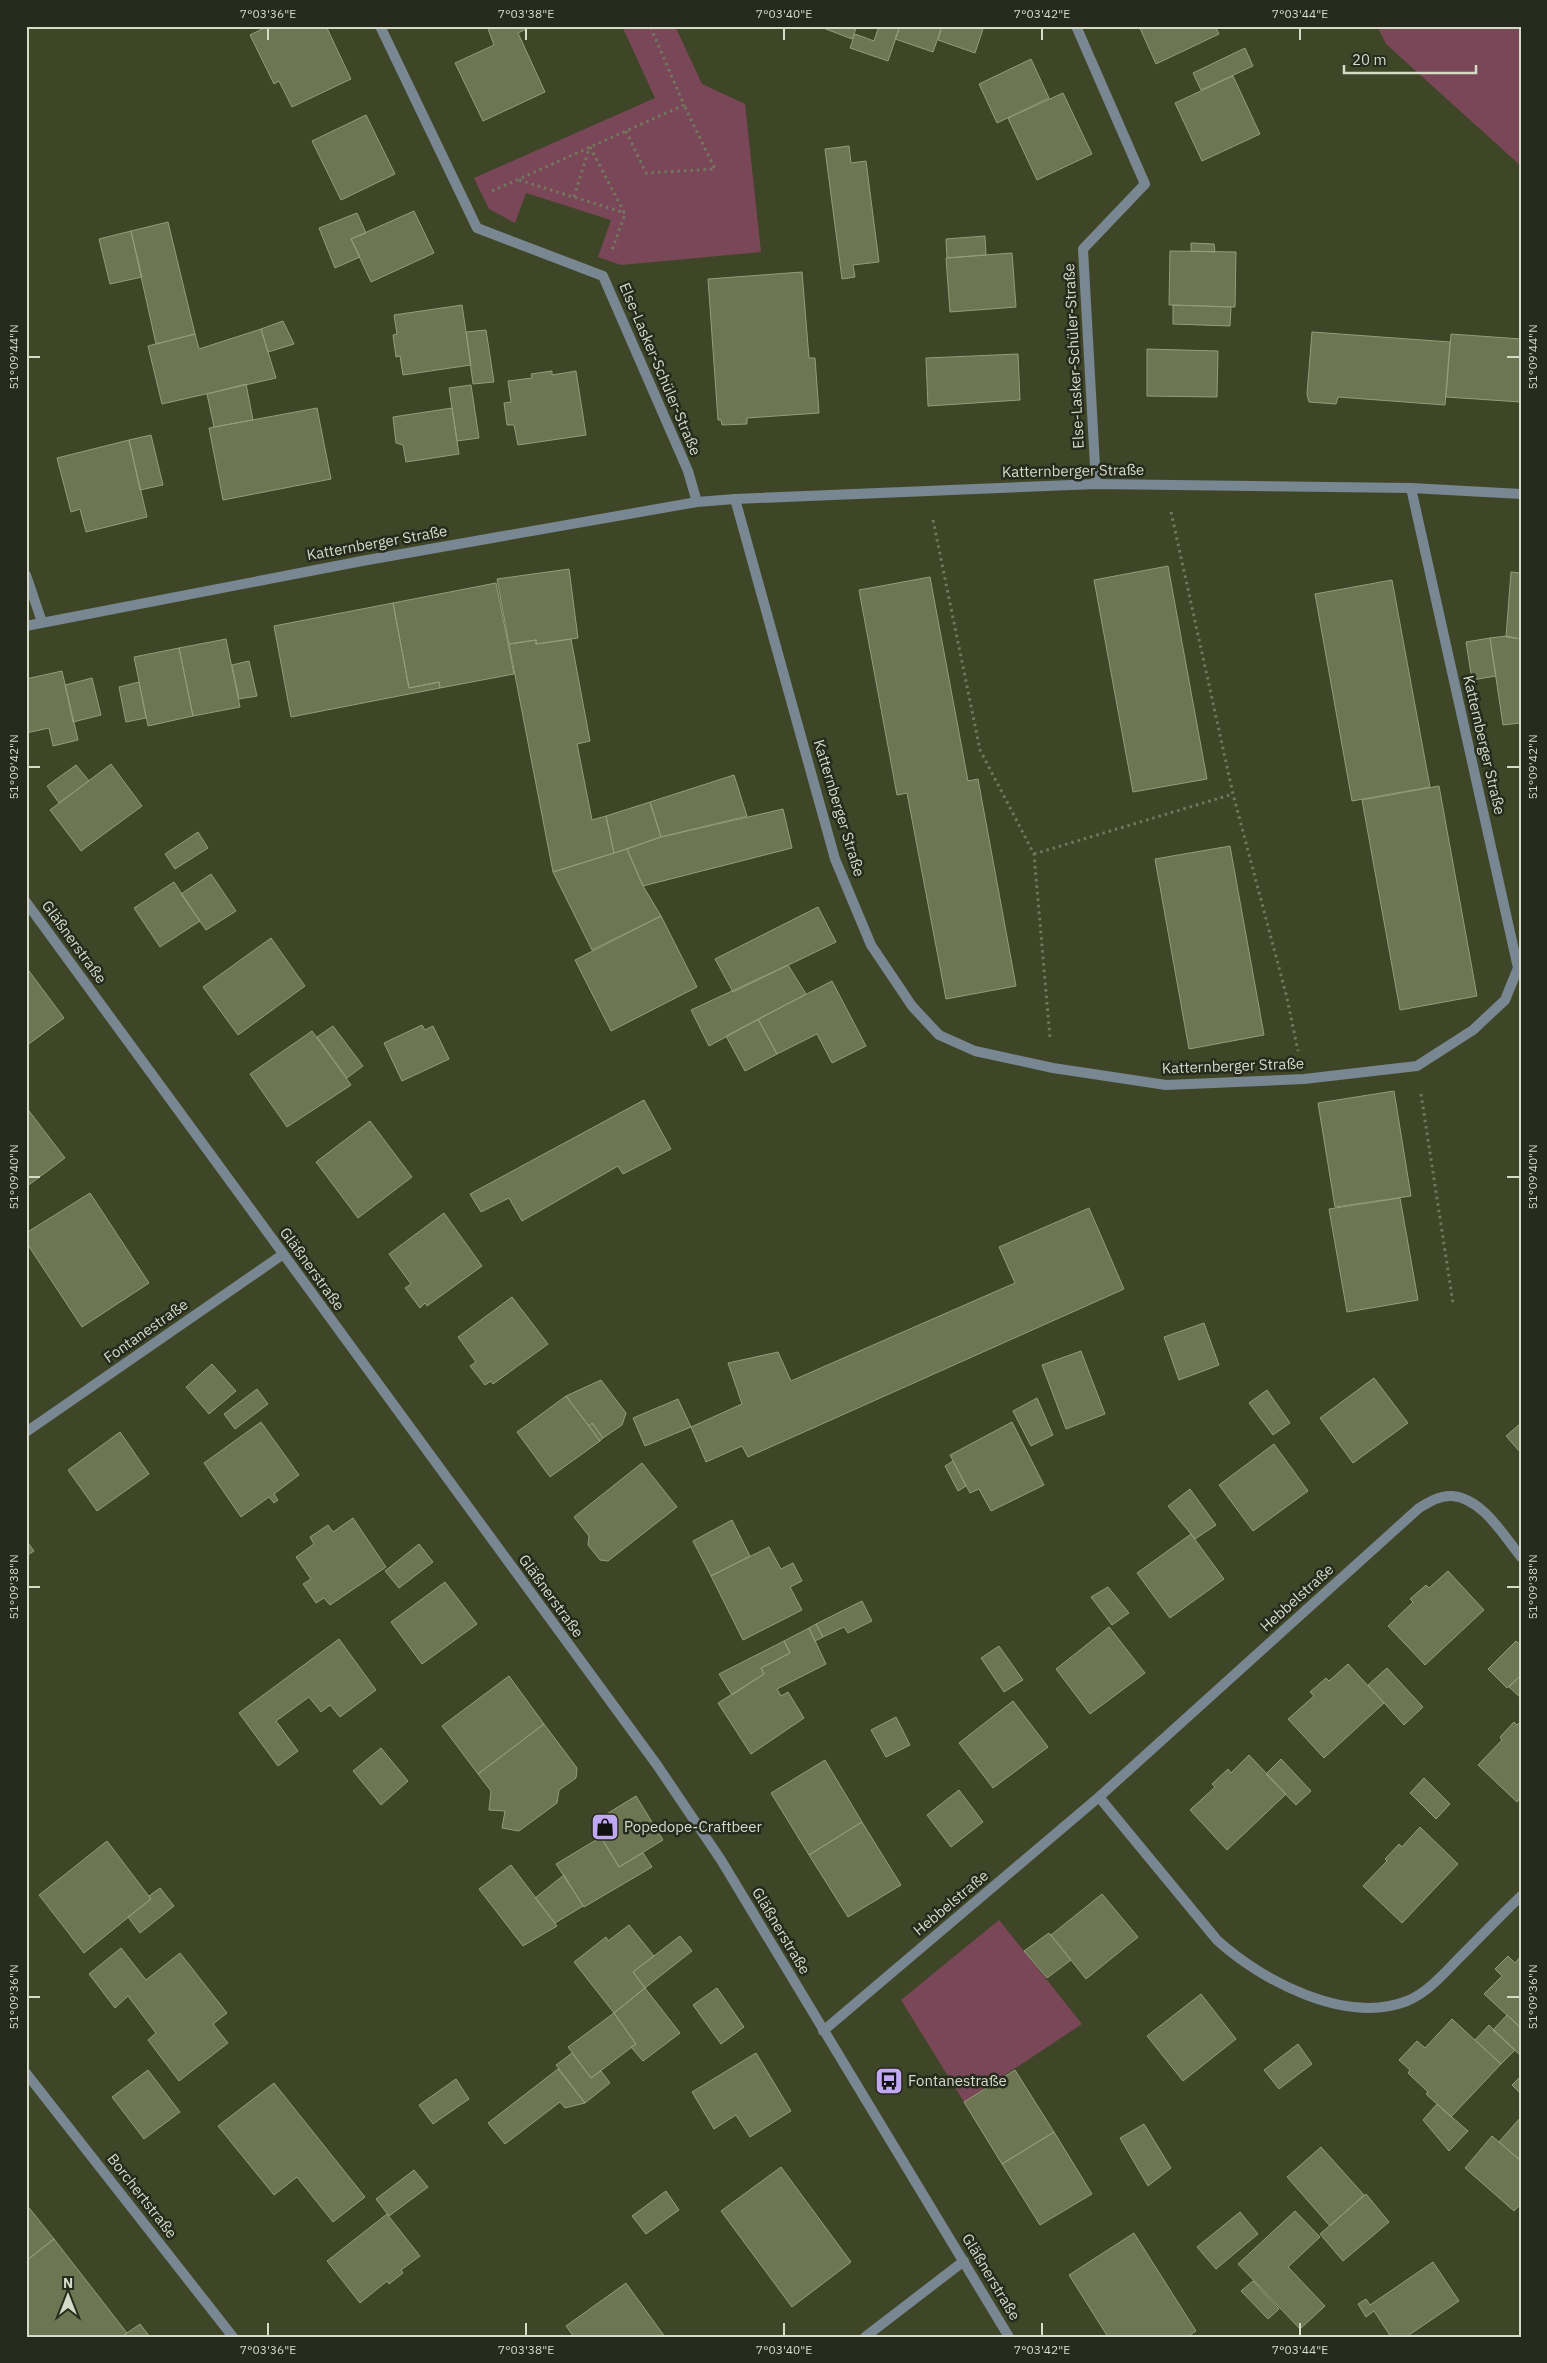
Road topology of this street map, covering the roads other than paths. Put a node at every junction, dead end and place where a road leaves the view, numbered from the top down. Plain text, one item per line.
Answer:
1 (380, 26) edge
2 (1076, 26) edge
3 (1096, 484) junction
4 (1411, 488) junction
5 (1521, 494) edge
6 (735, 499) junction
7 (697, 502) junction
8 (26, 575) edge
9 (42, 622) junction
10 (26, 626) edge
11 (26, 902) edge
12 (282, 1254) junction
13 (26, 1432) edge
14 (1521, 1557) edge
15 (1099, 1797) junction
16 (1521, 1896) edge
17 (824, 2031) junction
18 (26, 2073) edge
19 (964, 2261) junction
20 (233, 2337) edge
21 (865, 2337) edge
22 (1009, 2337) edge

1 - 7 street, Else-Lasker-Schüler-Straße
2 - 3 street, Else-Lasker-Schüler-Straße
3 - 4 street, Katternberger Straße
3 - 6 street, Katternberger Straße
4 - 5 street, Katternberger Straße
4 - 6 street, Katternberger Straße
6 - 7 street, Katternberger Straße
7 - 9 street, Katternberger Straße
8 - 9 street
9 - 10 street, Katternberger Straße
11 - 12 street, Gläßnerstraße
12 - 13 street, Fontanestraße
12 - 17 street, Gläßnerstraße
14 - 15 street, Hebbelstraße
15 - 16 street
15 - 17 street, Hebbelstraße
17 - 19 street, Gläßnerstraße
18 - 20 street, Borchertstraße
19 - 21 street
19 - 22 street, Gläßnerstraße

